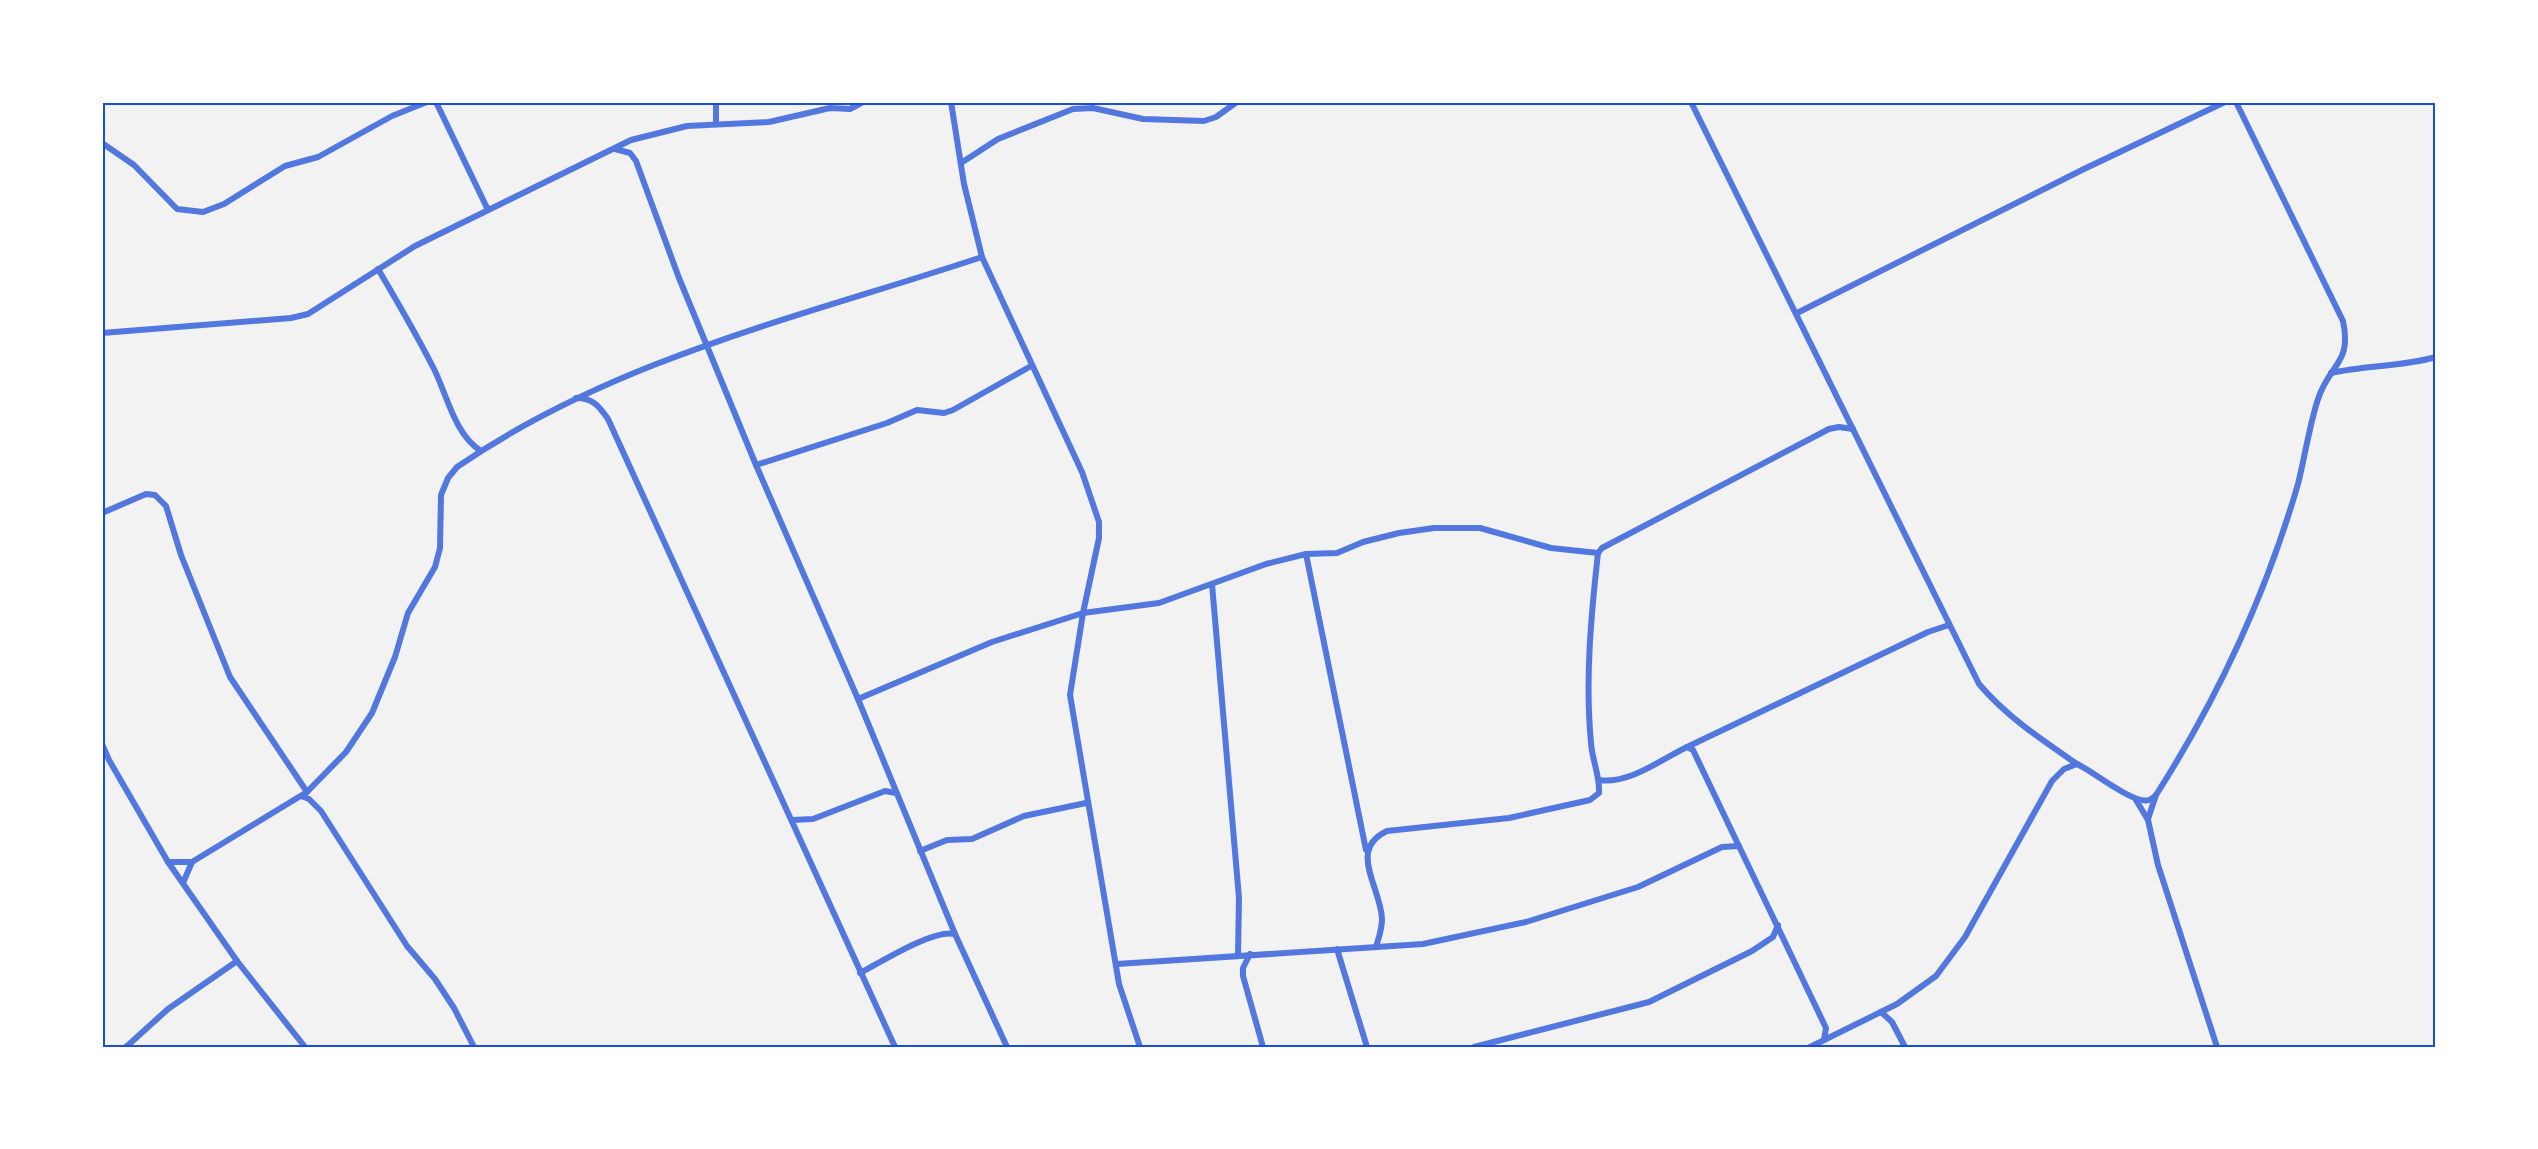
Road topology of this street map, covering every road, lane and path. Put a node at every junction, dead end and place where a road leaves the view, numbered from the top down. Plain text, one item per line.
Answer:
1 (427, 102) edge
2 (436, 102) edge
3 (716, 102) edge
4 (863, 102) edge
5 (951, 102) edge
6 (1237, 102) edge
7 (1691, 102) edge
8 (2225, 102) edge
9 (2236, 102) edge
10 (716, 124) junction
11 (102, 143) edge
12 (615, 149) junction
13 (961, 163) junction
14 (488, 210) junction
15 (982, 257) junction
16 (378, 269) junction
17 (1797, 313) junction
18 (102, 333) edge
19 (707, 345) junction
20 (2436, 357) edge
21 (1031, 366) junction
22 (2331, 373) junction
23 (574, 398) junction
24 (1853, 429) junction
25 (481, 451) junction
26 (756, 465) junction
27 (102, 513) edge
28 (1598, 553) junction
29 (1306, 554) junction
30 (1212, 584) junction
31 (1083, 612) junction
32 (1949, 625) junction
33 (858, 699) junction
34 (102, 744) edge
35 (1687, 747) junction
36 (2077, 764) junction
37 (1599, 780) junction
38 (307, 792) junction
39 (896, 793) junction
40 (2156, 795) junction
41 (301, 796) junction
42 (2136, 800) junction
43 (1086, 803) junction
44 (792, 820) junction
45 (2148, 820) junction
46 (1739, 846) junction
47 (920, 851) junction
48 (1367, 856) junction
49 (168, 862) junction
50 (192, 862) junction
51 (183, 883) junction
52 (1778, 925) junction
53 (955, 934) junction
54 (1376, 947) junction
55 (1337, 949) junction
56 (1250, 954) junction
57 (1238, 955) junction
58 (237, 961) junction
59 (1117, 964) junction
60 (860, 973) junction
61 (1881, 1012) junction
62 (1824, 1040) junction
63 (126, 1047) edge
64 (305, 1047) edge
65 (474, 1047) edge
66 (895, 1047) edge
67 (1007, 1047) edge
68 (1140, 1047) edge
69 (1263, 1047) edge
70 (1367, 1047) edge
71 (1474, 1047) edge
72 (1810, 1047) edge
73 (1905, 1047) edge
74 (2217, 1047) edge

1 - 11 street
2 - 14 street
3 - 10 street
4 - 10 street
5 - 13 street
6 - 13 street
7 - 17 street
8 - 17 street
9 - 22 street
10 - 12 street
12 - 14 street
12 - 19 street
13 - 15 street
14 - 16 street
15 - 19 street
15 - 21 street
16 - 18 street
16 - 25 street
17 - 24 street
19 - 23 street
19 - 26 street
20 - 22 street
21 - 26 street
21 - 31 street
22 - 40 street
23 - 25 street
23 - 44 street
24 - 28 street
24 - 32 street
25 - 38 street
26 - 33 street
27 - 38 street
28 - 29 street
28 - 37 street
29 - 30 street
29 - 48 street
30 - 31 street
30 - 57 street
31 - 33 street
31 - 43 street
32 - 35 street
32 - 36 street
33 - 39 street
34 - 49 street
35 - 37 street
35 - 46 street
36 - 42 street
36 - 61 street
37 - 48 street
38 - 41 street
39 - 44 street
39 - 47 street
40 - 42 street
40 - 45 street
41 - 50 street
41 - 65 street
42 - 45 street
43 - 47 street
43 - 59 street
44 - 60 street
45 - 74 street
46 - 52 street
46 - 54 street
47 - 53 street
48 - 54 street
49 - 50 street
49 - 51 street
50 - 51 street
51 - 58 street
52 - 62 street
52 - 71 street
53 - 60 street
53 - 67 street
54 - 55 street
55 - 56 street
55 - 70 street
56 - 57 street
56 - 69 street
57 - 59 street
58 - 63 street
58 - 64 street
59 - 68 street
60 - 66 street
61 - 62 street
61 - 73 street
62 - 72 street

